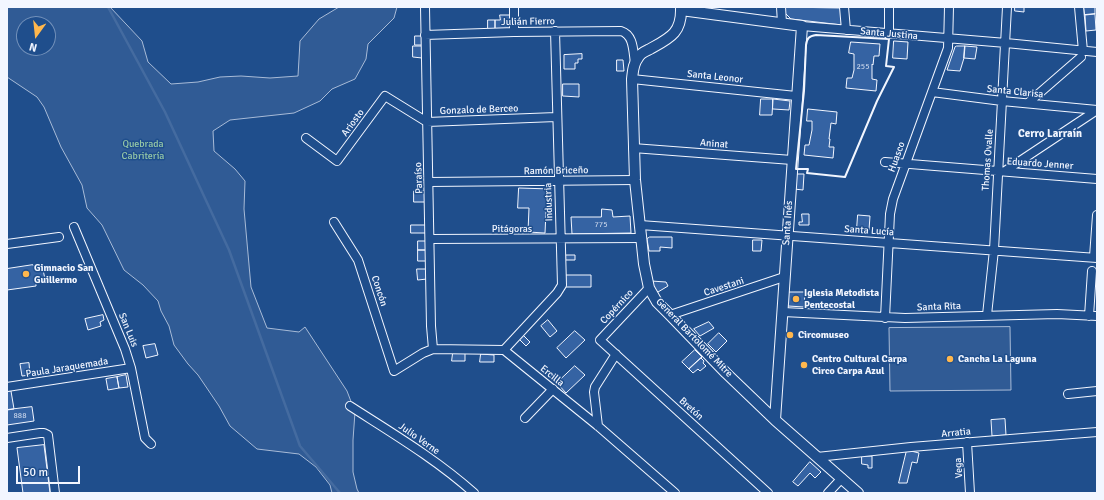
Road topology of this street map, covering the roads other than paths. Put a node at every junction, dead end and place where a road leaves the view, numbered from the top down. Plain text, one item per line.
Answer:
1 (425, 7) edge
2 (514, 7) edge
3 (781, 7) edge
4 (844, 7) edge
5 (889, 7) edge
6 (949, 7) edge
7 (1007, 7) edge
8 (1079, 7) edge
9 (681, 9) edge
10 (720, 11) edge
11 (782, 23) junction
12 (802, 26) junction
13 (846, 30) junction
14 (555, 31) junction
15 (514, 32) junction
16 (889, 34) junction
17 (425, 35) junction
18 (629, 36) joint
19 (948, 39) junction
20 (1006, 43) junction
21 (1097, 52) edge
22 (1082, 54) junction
23 (635, 63) junction
24 (632, 78) junction
25 (932, 92) junction
26 (385, 96) joint
27 (796, 96) junction
28 (1002, 101) junction
29 (1028, 103) junction
30 (1097, 110) edge
31 (556, 117) junction
32 (427, 122) junction
33 (306, 138) dead end
34 (633, 148) junction
35 (792, 160) junction
36 (885, 162) dead end
37 (905, 163) junction
38 (1001, 171) junction
39 (1097, 178) edge
40 (635, 180) junction
41 (558, 181) junction
42 (429, 182) junction
43 (1097, 214) edge
44 (334, 222) dead end
45 (640, 225) junction
46 (74, 227) dead end
47 (59, 236) dead end
48 (787, 236) junction
49 (641, 238) junction
50 (430, 239) junction
51 (560, 239) junction
52 (889, 243) junction
53 (7, 244) edge
54 (994, 250) junction
55 (1095, 257) edge
56 (1092, 271) dead end
57 (784, 277) junction
58 (649, 288) junction
59 (783, 312) junction
60 (670, 315) junction
61 (987, 315) junction
62 (1093, 316) edge
63 (885, 318) junction
64 (600, 340) joint
65 (433, 349) junction
66 (504, 350) junction
67 (616, 354) junction
68 (131, 368) junction
69 (7, 387) edge
70 (552, 389) junction
71 (1097, 391) edge
72 (1068, 394) dead end
73 (350, 406) dead end
74 (525, 418) dead end
75 (776, 420) junction
76 (598, 426) junction
77 (1097, 432) edge
78 (7, 438) edge
79 (967, 442) junction
80 (151, 444) dead end
81 (817, 458) junction
82 (842, 478) junction
83 (55, 493) edge
84 (474, 493) edge
85 (675, 493) edge
86 (768, 493) edge
87 (828, 493) edge
88 (858, 493) edge
89 (970, 493) edge

1 - 17 street, Paraíso
2 - 15 street
3 - 11 street
4 - 13 street
5 - 16 street
6 - 19 street, Huasco
7 - 20 street, Thomas Ovalle
8 - 22 street
9 - 10 street, Santa Justina
9 - 23 street
10 - 11 street, Santa Justina
11 - 12 street, Santa Justina
12 - 13 street, Santa Justina
12 - 27 street, Santa Inés
13 - 16 street, Santa Justina
14 - 15 street, Julián Fierro
14 - 18 street, Julián Fierro
14 - 31 street, Industria
15 - 17 street, Julián Fierro
16 - 19 street, Santa Justina
17 - 32 street, Paraíso
18 - 23 street, General Bartolomé Mitre
19 - 20 street, Santa Justina
19 - 25 street, Huasco
20 - 22 street, Santa Justina
20 - 28 street, Thomas Ovalle
21 - 22 street, Santa Justina
22 - 29 street
23 - 24 street, General Bartolomé Mitre
24 - 27 street, Santa Leonor
24 - 34 street, General Bartolomé Mitre
25 - 28 street, Santa Clarisa
25 - 37 street, Huasco
26 - 32 street, Gonzalo de Berceo
26 - 33 street, Ariosto
27 - 35 street, Santa Inés
28 - 29 street, Santa Clarisa
28 - 38 street, Thomas Ovalle
29 - 30 street, Santa Clarisa
30 - 38 street
31 - 32 street, Gonzalo de Berceo
31 - 41 street, Industria
32 - 42 street, Paraíso
34 - 35 street, Aninat
34 - 40 street, General Bartolomé Mitre
35 - 48 street, Santa Inés
36 - 37 street, Eduardo Jenner
37 - 38 street, Eduardo Jenner
37 - 52 street, Huasco
38 - 39 street, Eduardo Jenner
38 - 54 street, Thomas Ovalle
40 - 41 street, Ramón Briceño
40 - 45 street, General Bartolomé Mitre
41 - 42 street, Ramón Briceño
41 - 51 street, Industria
42 - 50 street, Paraíso
43 - 55 street
44 - 65 street, Concón
45 - 48 street, Santa Lucía
45 - 49 street, General Bartolomé Mitre
46 - 68 street, San Luis
47 - 53 street
48 - 52 street, Santa Lucía
48 - 57 street, Santa Inés
49 - 51 street, Pitágoras
49 - 58 street, General Bartolomé Mitre
50 - 51 street, Pitágoras
50 - 65 street, Paraíso
51 - 66 street, Industria
52 - 54 street, Santa Lucía
52 - 63 street, Huasco
54 - 55 street, Santa Lucía
54 - 61 street, Thomas Ovalle
56 - 62 street
57 - 59 street, Santa Inés
57 - 60 street, Cavestani
58 - 60 street, General Bartolomé Mitre
58 - 64 street, Copérnico
59 - 63 street, Santa Rita
59 - 75 street, Santa Inés
60 - 75 street, General Bartolomé Mitre
61 - 62 street, Santa Rita
61 - 63 street, Santa Rita
64 - 67 street, Bretón
65 - 66 street
66 - 70 street, Ercilla
67 - 76 street
67 - 86 street, Bretón
68 - 69 street, Paula Jaraquemada
68 - 80 street, San Luis
70 - 74 street
70 - 76 street, Ercilla
71 - 72 street
73 - 84 street, Julio Verne
75 - 81 street, General Bartolomé Mitre
76 - 85 street, Ercilla
77 - 79 street, Arratia
78 - 83 street
79 - 81 street, Arratia
79 - 89 street, Vega
81 - 82 street, General Bartolomé Mitre
82 - 87 street
82 - 88 street, General Bartolomé Mitre

